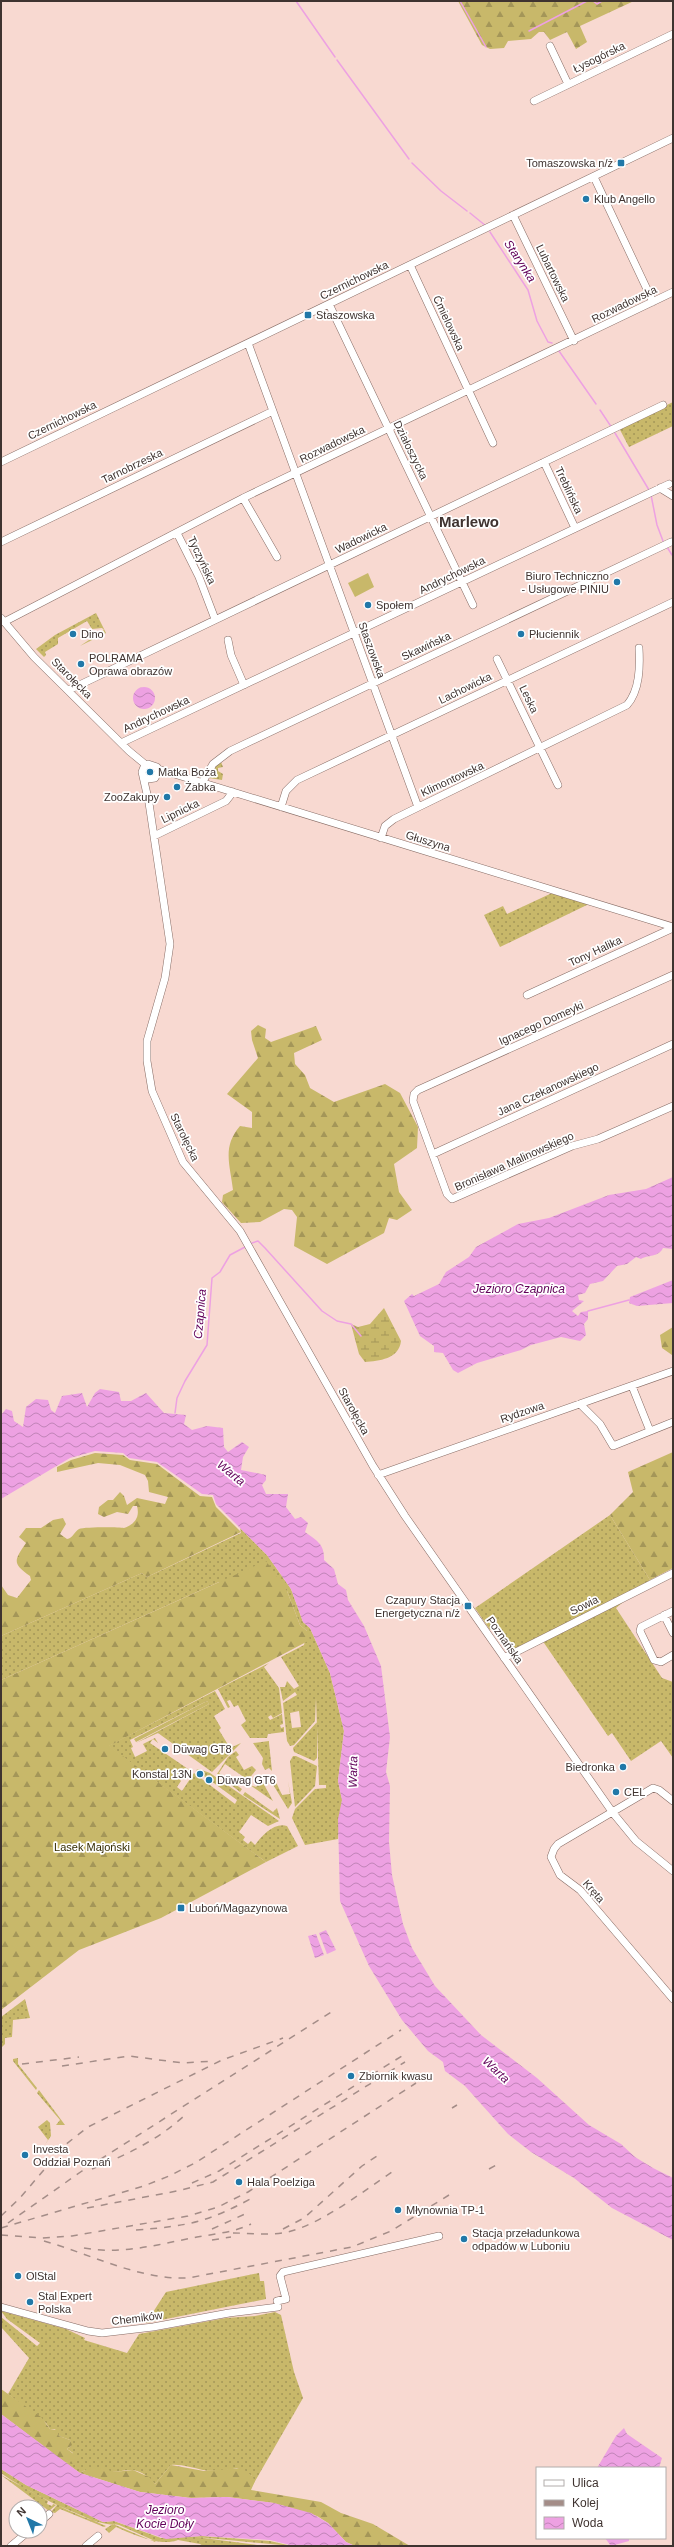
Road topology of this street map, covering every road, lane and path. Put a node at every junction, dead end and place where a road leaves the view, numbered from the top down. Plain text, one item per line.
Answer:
1 (673, 34) edge
2 (550, 46) dead end
3 (568, 84) junction
4 (534, 100) dead end
5 (673, 138) edge
6 (594, 177) junction
7 (513, 215) junction
8 (410, 265) junction
9 (673, 292) edge
10 (653, 302) junction
11 (329, 304) junction
12 (574, 341) junction
13 (248, 343) junction
14 (468, 390) junction
15 (663, 405) dead end
16 (273, 411) junction
17 (388, 429) junction
18 (493, 443) dead end
19 (1, 462) edge
20 (544, 462) junction
21 (296, 474) junction
22 (669, 484) dead end
23 (660, 488) junction
24 (673, 496) edge
25 (243, 498) junction
26 (431, 517) junction
27 (575, 528) junction
28 (177, 533) junction
29 (672, 541) edge
30 (1, 542) edge
31 (277, 557) dead end
32 (330, 565) junction
33 (462, 582) junction
34 (673, 602) edge
35 (473, 605) dead end
36 (214, 619) junction
37 (2, 620) edge
38 (354, 634) junction
39 (228, 640) dead end
40 (639, 648) dead end
41 (498, 659) dead end
42 (508, 680) junction
43 (373, 683) junction
44 (244, 685) junction
45 (68, 690) junction
46 (392, 735) junction
47 (121, 743) junction
48 (541, 749) junction
49 (158, 772) junction
50 (146, 773) junction
51 (202, 783) junction
52 (558, 785) dead end
53 (233, 792) junction
54 (281, 807) junction
55 (418, 807) junction
56 (154, 836) junction
57 (381, 838) junction
58 (673, 927) edge
59 (673, 975) edge
60 (527, 995) dead end
61 (673, 1044) edge
62 (418, 1090) joint
63 (673, 1106) edge
64 (432, 1154) junction
65 (673, 1371) edge
66 (633, 1389) junction
67 (583, 1406) junction
68 (673, 1422) edge
69 (650, 1431) junction
70 (379, 1477) junction
71 (673, 1573) edge
72 (673, 1611) edge
73 (664, 1616) junction
74 (673, 1633) edge
75 (673, 1655) edge
76 (504, 1658) junction
77 (673, 1801) edge
78 (612, 1813) junction
79 (673, 1871) edge
80 (673, 1998) edge
81 (439, 2236) dead end
82 (1, 2307) edge
83 (98, 2536) dead end
84 (19, 2539) edge
85 (11, 2546) edge
86 (86, 2546) edge

1 - 3 street, Łysogórska
2 - 3 street
3 - 4 street, Łysogórska
5 - 6 street, Czernichowska
6 - 7 street, Czernichowska
6 - 10 street
7 - 8 street, Czernichowska
7 - 12 street, Lubartowska
8 - 11 street, Czernichowska
8 - 14 street, Ćmielowska
9 - 10 street, Rozwadowska
10 - 12 street, Rozwadowska
11 - 13 street, Czernichowska
11 - 17 street, Działoszycka
12 - 14 street, Rozwadowska
13 - 16 street, Staszowska
13 - 19 street, Czernichowska
14 - 17 street, Rozwadowska
14 - 18 street, Ćmielowska
15 - 20 street, Wadowicka
16 - 21 street, Staszowska
16 - 30 street, Tarnobrzeska
17 - 21 street, Rozwadowska
17 - 26 street, Działoszycka
20 - 26 street, Wadowicka
20 - 27 street, Treblińska
21 - 25 street, Rozwadowska
21 - 32 street, Staszowska
22 - 23 street, Andrychowska
23 - 24 street
23 - 27 street, Andrychowska
25 - 28 street, Rozwadowska
25 - 31 street
26 - 32 street, Wadowicka
26 - 33 street, Działoszycka
27 - 33 street, Andrychowska
28 - 36 street, Tyczyńska
28 - 37 street, Rozwadowska
29 - 43 street, Skawińska
32 - 36 street, Wadowicka
32 - 38 street, Staszowska
33 - 35 street, Działoszycka
33 - 38 street, Andrychowska
34 - 42 street, Lachowicka
36 - 45 street, Wadowicka
37 - 45 street, Starołęcka
38 - 43 street, Staszowska
38 - 44 street, Andrychowska
39 - 44 street
40 - 48 street, Klimontowska
41 - 42 street, Leska
42 - 46 street, Lachowicka
42 - 48 street, Leska
43 - 46 street, Staszowska
43 - 51 street, Skawińska
44 - 47 street, Andrychowska
45 - 47 street, Starołęcka
46 - 54 street, Lachowicka
46 - 55 street, Staszowska
47 - 50 street, Starołęcka
48 - 52 street
48 - 55 street, Klimontowska
49 - 50 street
49 - 50 street, Głuszyna
49 - 51 street, Głuszyna
50 - 56 street, Starołęcka
51 - 53 street, Głuszyna
53 - 54 street, Głuszyna
53 - 56 street, Lipnicka
54 - 57 street, Głuszyna
55 - 57 street, Klimontowska
56 - 70 street, Starołęcka
57 - 58 street, Głuszyna
58 - 60 street, Tony Halika
59 - 62 street, Ignacego Domeyki
61 - 64 street, Jana Czekanowskiego
62 - 64 street, Bronisława Malinowskiego
63 - 64 street, Bronisława Malinowskiego
65 - 66 street, Rydzowa
66 - 67 street, Rydzowa
66 - 69 street
67 - 69 street
67 - 70 street, Rydzowa
68 - 69 street
70 - 76 street, Poznańska
71 - 76 street, Sowia
72 - 73 street
73 - 74 street
73 - 75 street
76 - 78 street, Poznańska
77 - 78 street
78 - 79 street, Poznańska
78 - 80 street, Kręta
81 - 82 street, Chemików
83 - 86 street
84 - 85 street

